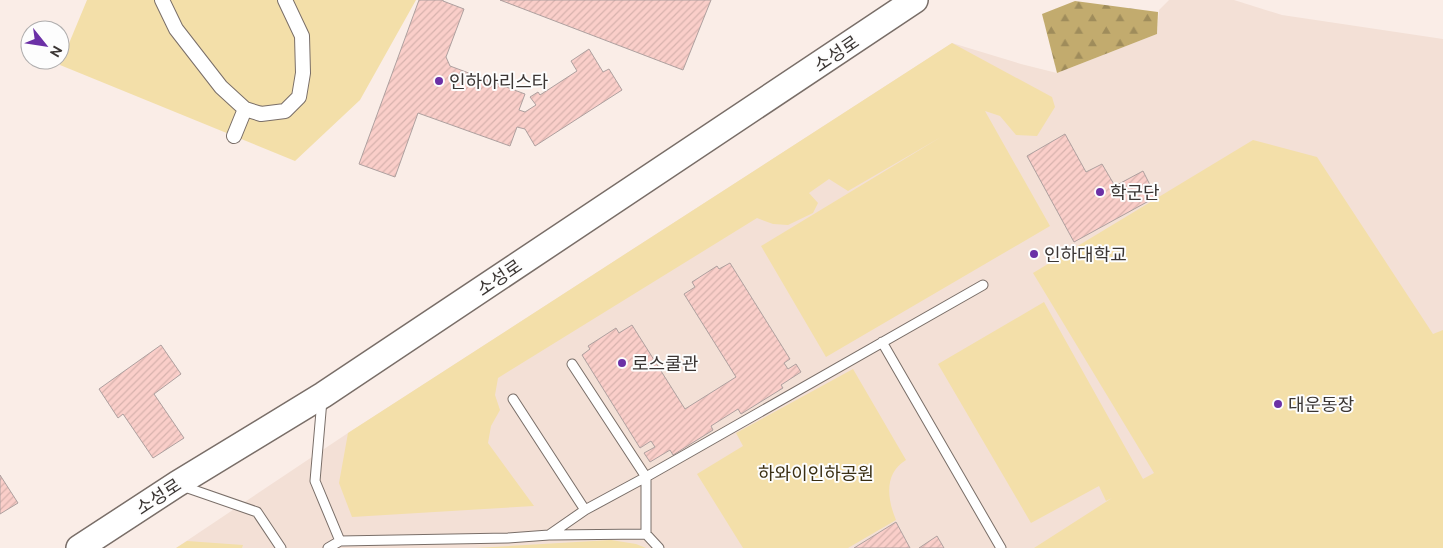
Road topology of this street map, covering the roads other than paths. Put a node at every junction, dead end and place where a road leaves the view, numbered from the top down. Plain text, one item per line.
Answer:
1 (162, 0) edge
2 (285, 0) edge
3 (913, 2) edge
4 (245, 109) junction
5 (234, 136) dead end
6 (983, 285) dead end
7 (882, 342) junction
8 (572, 364) dead end
9 (323, 395) junction
10 (513, 399) dead end
11 (646, 477) junction
12 (177, 484) junction
13 (585, 510) junction
14 (646, 534) junction
15 (549, 535) junction
16 (340, 541) junction
17 (79, 548) edge
18 (281, 548) edge
19 (328, 548) edge
20 (659, 548) edge
21 (1001, 548) edge

1 - 4 street
2 - 4 street
3 - 9 main road, 소성로
4 - 5 street
6 - 7 lane
7 - 11 lane
7 - 21 lane
8 - 11 lane
9 - 12 main road, 소성로
9 - 16 lane
10 - 13 lane
11 - 13 lane
11 - 14 lane
12 - 17 main road, 소성로
12 - 18 lane
13 - 15 lane
14 - 15 lane
14 - 20 lane
15 - 16 lane
16 - 19 lane

